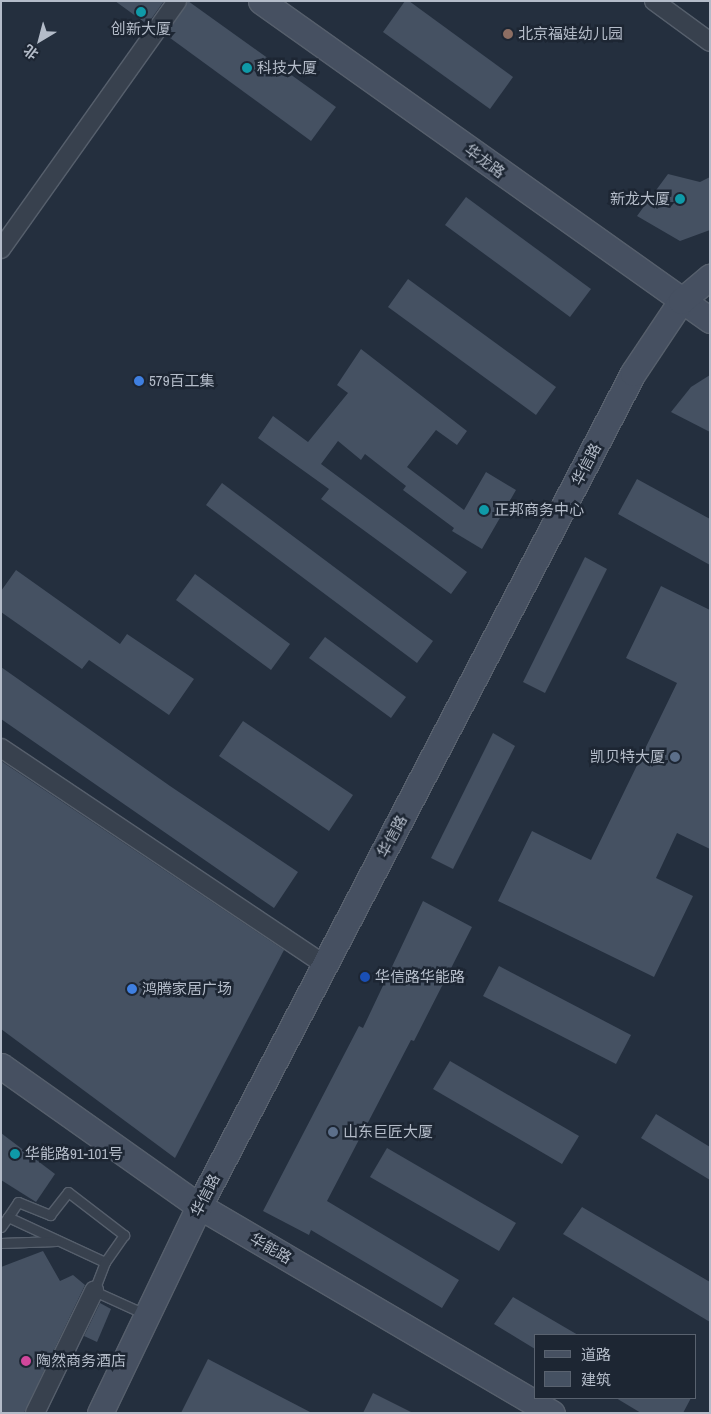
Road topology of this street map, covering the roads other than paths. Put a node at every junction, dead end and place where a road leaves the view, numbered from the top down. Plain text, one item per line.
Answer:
1 (177, 1) edge
2 (262, 1) edge
3 (654, 1) edge
4 (710, 42) edge
5 (1, 249) edge
6 (710, 277) edge
7 (681, 301) junction
8 (710, 320) edge
9 (1, 748) edge
10 (325, 965) junction
11 (1, 1066) edge
12 (199, 1206) junction
13 (8, 1217) junction
14 (1, 1227) edge
15 (59, 1241) junction
16 (1, 1243) edge
17 (105, 1262) junction
18 (94, 1291) junction
19 (147, 1315) junction
20 (36, 1413) edge
21 (100, 1413) edge
22 (552, 1413) edge

1 - 5 street
2 - 7 main road, 华龙路
3 - 4 street
6 - 7 main road, 华信路
7 - 8 main road, 华龙路
7 - 10 main road, 华信路
9 - 10 street
10 - 12 main road, 华信路
11 - 12 main road, 华能路
12 - 19 main road, 华信路
12 - 22 main road, 华能路
13 - 14 lane
13 - 15 lane
13 - 17 lane
15 - 16 lane
15 - 17 lane
17 - 18 lane
18 - 19 lane
18 - 20 street
19 - 21 main road, 华信路

